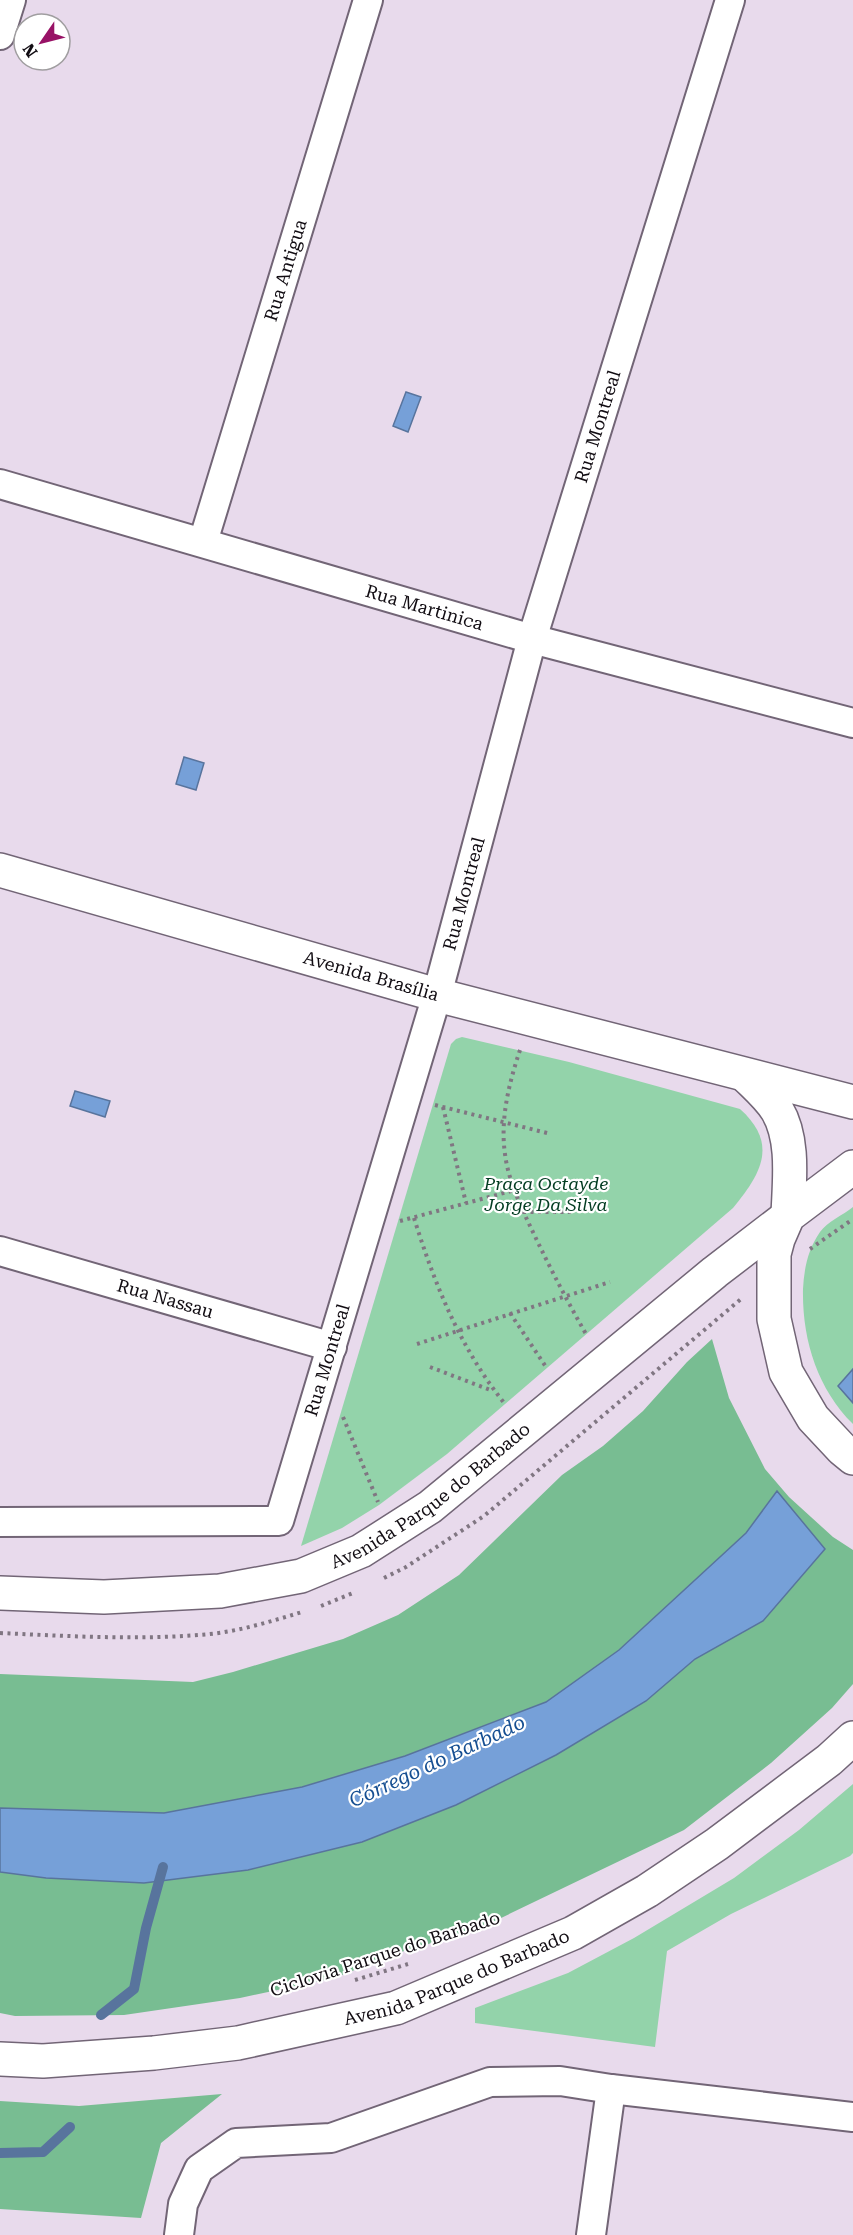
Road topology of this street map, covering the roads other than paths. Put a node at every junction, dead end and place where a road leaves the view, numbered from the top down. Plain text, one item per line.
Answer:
1 (11, 0) edge
2 (368, 0) edge
3 (730, 0) edge
4 (0, 35) edge
5 (0, 484) edge
6 (202, 542) junction
7 (532, 639) junction
8 (853, 723) edge
9 (0, 870) edge
10 (437, 995) junction
11 (745, 1075) junction
12 (853, 1102) edge
13 (853, 1167) edge
14 (788, 1216) junction
15 (0, 1251) edge
16 (332, 1347) junction
17 (853, 1458) edge
18 (0, 1522) edge
19 (0, 1593) edge
20 (853, 1737) edge
21 (0, 2059) edge
22 (611, 2089) junction
23 (853, 2116) edge
24 (179, 2235) edge
25 (591, 2235) edge

1 - 4 street
2 - 6 street, Rua Antigua
3 - 7 street, Rua Montreal
5 - 6 street, Rua Martinica
6 - 7 street, Rua Martinica
7 - 8 street, Rua Martinica
7 - 10 street, Rua Montreal
9 - 10 main road, Avenida Brasília
10 - 11 main road, Avenida Brasília
10 - 16 street, Rua Montreal
11 - 12 main road, Avenida Brasília
11 - 14 main road
13 - 14 main road, Avenida Parque do Barbado
14 - 17 main road
14 - 19 main road, Avenida Parque do Barbado
15 - 16 street, Rua Nassau
16 - 18 street, Rua Montreal
20 - 21 main road, Avenida Parque do Barbado
22 - 23 street
22 - 24 street
22 - 25 street

